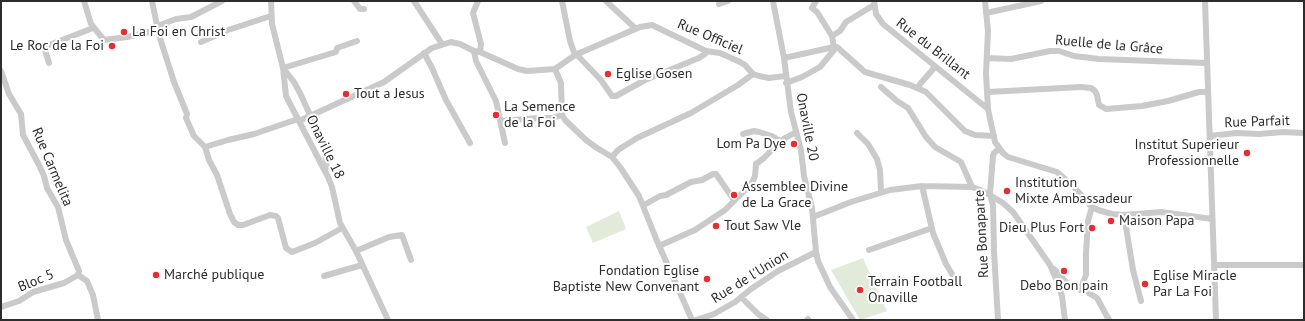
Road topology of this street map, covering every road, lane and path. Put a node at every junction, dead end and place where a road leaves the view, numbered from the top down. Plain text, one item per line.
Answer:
1 (84, 1) edge
2 (152, 1) edge
3 (222, 1) edge
4 (271, 1) edge
5 (354, 1) edge
6 (414, 1) edge
7 (478, 1) edge
8 (562, 1) edge
9 (606, 1) edge
10 (728, 1) edge
11 (772, 1) edge
12 (816, 1) edge
13 (985, 1) edge
14 (1041, 1) edge
15 (1205, 1) edge
16 (874, 3) edge
17 (719, 4) dead end
18 (364, 9) dead end
19 (986, 13) junction
20 (271, 16) junction
21 (93, 28) junction
22 (157, 28) junction
23 (636, 29) junction
24 (832, 36) junction
25 (357, 41) dead end
26 (201, 42) dead end
27 (442, 44) junction
28 (834, 47) junction
29 (706, 51) junction
30 (477, 52) junction
31 (424, 53) junction
32 (576, 54) junction
33 (784, 58) junction
34 (987, 58) junction
35 (49, 63) dead end
36 (1206, 63) junction
37 (935, 67) junction
38 (283, 68) junction
39 (555, 69) junction
40 (1, 70) edge
41 (753, 74) junction
42 (786, 80) junction
43 (881, 87) dead end
44 (918, 88) junction
45 (988, 92) junction
46 (1208, 92) junction
47 (988, 109) junction
48 (310, 116) junction
49 (562, 116) junction
50 (299, 120) junction
51 (501, 121) junction
52 (796, 132) junction
53 (857, 133) dead end
54 (1304, 133) edge
55 (743, 134) dead end
56 (994, 136) junction
57 (1210, 136) junction
58 (780, 141) junction
59 (470, 143) dead end
60 (505, 143) dead end
61 (205, 147) junction
62 (999, 149) junction
63 (612, 156) junction
64 (324, 169) junction
65 (922, 186) junction
66 (972, 187) junction
67 (881, 192) junction
68 (990, 194) junction
69 (734, 200) junction
70 (644, 204) junction
71 (1092, 207) junction
72 (1124, 215) junction
73 (813, 217) junction
74 (1212, 219) junction
75 (342, 228) junction
76 (932, 228) junction
77 (659, 246) junction
78 (869, 250) dead end
79 (356, 251) junction
80 (816, 252) junction
81 (411, 260) dead end
82 (362, 265) junction
83 (1214, 265) junction
84 (1304, 265) edge
85 (1050, 266) junction
86 (952, 274) dead end
87 (78, 275) junction
88 (324, 276) dead end
89 (1069, 285) junction
90 (1060, 290) junction
91 (1080, 290) junction
92 (741, 297) junction
93 (1141, 301) dead end
94 (1, 307) edge
95 (98, 320) edge
96 (388, 320) edge
97 (692, 320) edge
98 (699, 320) edge
99 (767, 320) edge
100 (853, 320) edge
101 (998, 320) edge
102 (1065, 320) edge
103 (1109, 320) edge
104 (1216, 320) edge

1 - 21 street
2 - 22 street
3 - 22 street
4 - 20 street, Onaville 18
5 - 18 street
6 - 27 street
7 - 30 street
8 - 32 street
9 - 23 street
10 - 17 street
11 - 33 street, Onaville 20
12 - 24 street
13 - 19 street
14 - 19 street
15 - 36 street
16 - 24 street
16 - 37 street, Rue du Brillant
19 - 34 street
20 - 26 street
20 - 38 street, Onaville 18
21 - 22 street
21 - 35 street
22 - 61 street
23 - 29 street, Rue Officiel
23 - 32 street
24 - 28 street
25 - 38 street
27 - 30 street
27 - 31 street
28 - 33 street
28 - 42 street
28 - 44 street
29 - 32 street
29 - 41 street, Rue Officiel
30 - 39 street
30 - 51 street
31 - 48 street
31 - 59 street
32 - 39 street
33 - 42 street, Onaville 20
34 - 36 street, Ruelle de la Grâce
34 - 45 street
36 - 46 street
37 - 44 street
37 - 47 street, Rue du Brillant
38 - 48 street
38 - 50 street, Onaville 18
39 - 49 street
40 - 87 street, Rue Carmelita
41 - 42 street
41 - 63 street
42 - 52 street, Onaville 20
43 - 66 street
44 - 56 street
45 - 46 street
45 - 47 street
46 - 57 street
47 - 56 street
48 - 50 street
48 - 64 street
49 - 51 street
49 - 63 street
50 - 61 street
50 - 64 street, Onaville 18
51 - 60 street
52 - 58 street
52 - 73 street, Onaville 20
53 - 67 street
54 - 57 street, Rue Parfait
55 - 58 street
56 - 62 street
57 - 74 street
58 - 69 street
61 - 75 street
62 - 68 street, Rue Bonaparte
62 - 71 street
63 - 70 street
64 - 75 street, Onaville 18
65 - 66 street
65 - 67 street
65 - 76 street
66 - 68 street
67 - 73 street
68 - 85 street
68 - 101 street, Rue Bonaparte
69 - 70 street
69 - 77 street
70 - 77 street
71 - 72 street
71 - 91 street
72 - 74 street
72 - 93 street
73 - 80 street, Onaville 20
74 - 83 street
75 - 79 street, Onaville 18
76 - 78 street
76 - 86 street
77 - 97 street
79 - 81 street
79 - 82 street, Onaville 18
80 - 92 street, Rue de l'Union
80 - 100 street, Onaville 20
82 - 88 street
82 - 96 street, Onaville 18
83 - 84 street
83 - 104 street
85 - 89 street
85 - 90 street
87 - 94 street, Bloc 5
87 - 95 street
89 - 90 street
89 - 91 street
90 - 102 street
91 - 103 street
92 - 98 street, Rue de l'Union
92 - 99 street

